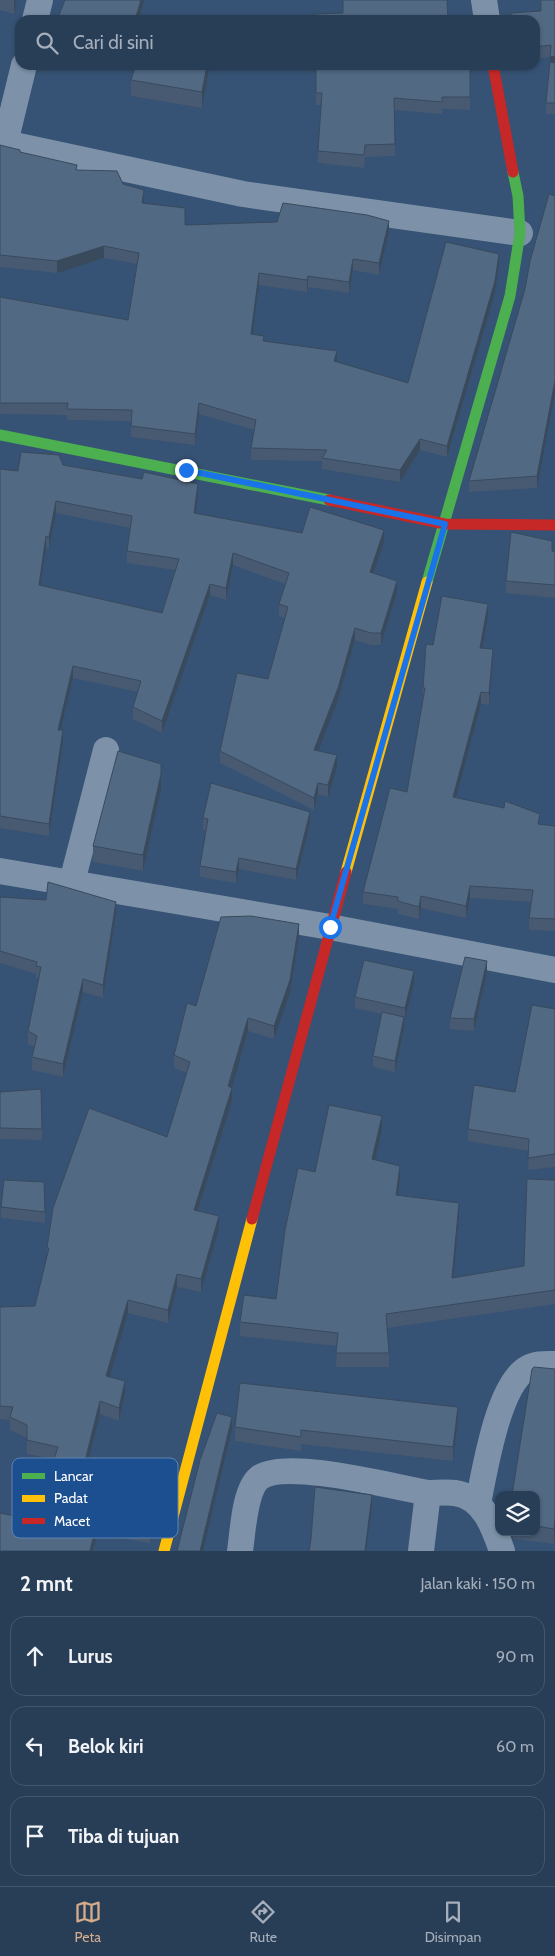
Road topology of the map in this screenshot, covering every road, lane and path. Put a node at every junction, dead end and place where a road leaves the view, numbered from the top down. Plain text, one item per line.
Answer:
1 (40, 0) edge
2 (484, 0) edge
3 (36, 15) edge
4 (486, 15) edge
5 (23, 70) edge
6 (494, 70) edge
7 (3, 142) edge
8 (520, 233) junction
9 (0, 434) edge
10 (445, 524) junction
11 (555, 525) edge
12 (106, 750) dead end
13 (0, 871) edge
14 (72, 882) junction
15 (330, 927) junction
16 (555, 970) edge
17 (555, 1364) edge
18 (428, 1493) junction
19 (178, 1494) edge
20 (478, 1503) junction
21 (167, 1538) edge
22 (164, 1551) edge
23 (240, 1551) edge
24 (421, 1551) edge
25 (502, 1551) edge

1 - 3 street
2 - 4 street
5 - 7 street
6 - 8 street
7 - 8 street
8 - 10 street
9 - 10 street
10 - 11 street
10 - 15 street
12 - 14 street
13 - 14 street
14 - 15 street
15 - 16 street
15 - 19 street
17 - 20 street
18 - 20 street
18 - 23 street
18 - 24 street
20 - 25 street
21 - 22 street

